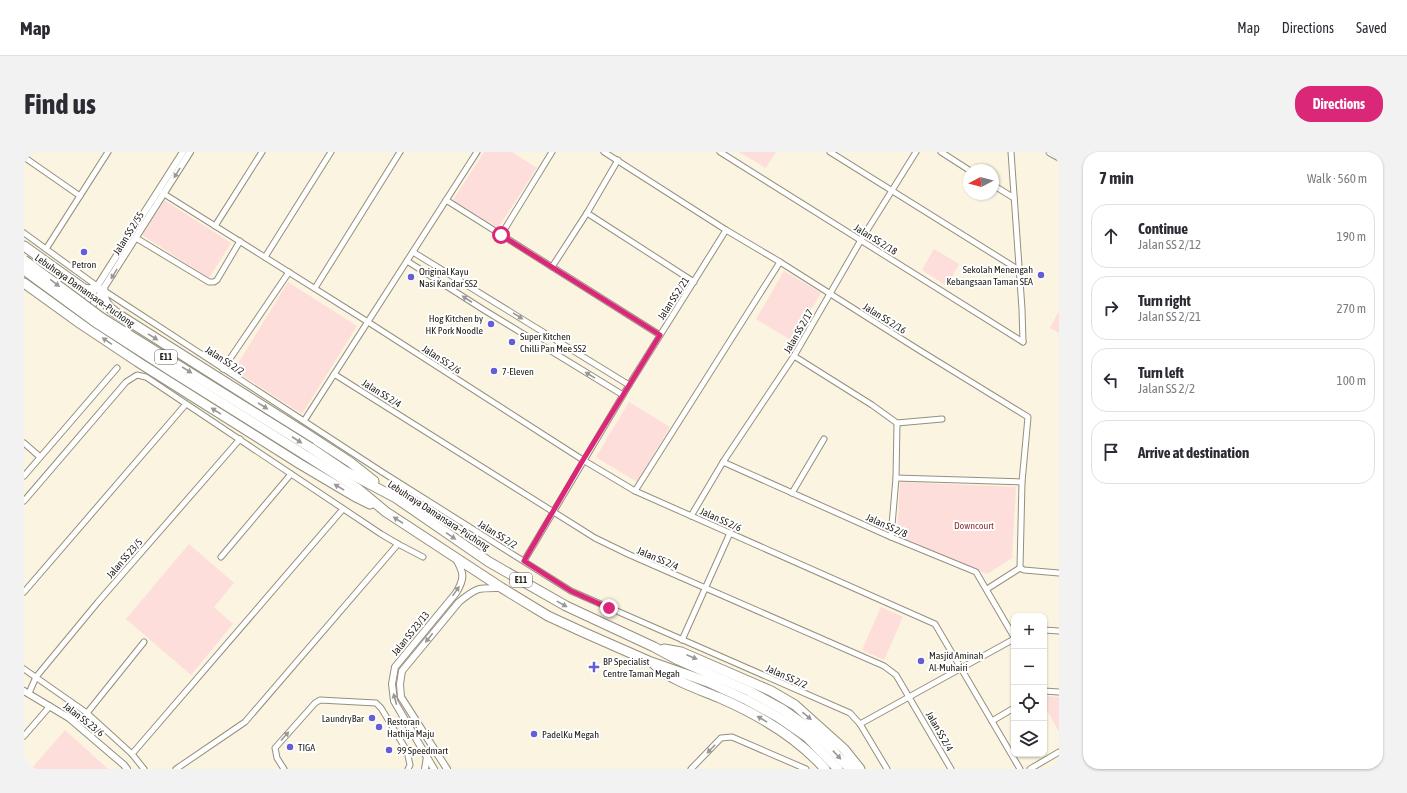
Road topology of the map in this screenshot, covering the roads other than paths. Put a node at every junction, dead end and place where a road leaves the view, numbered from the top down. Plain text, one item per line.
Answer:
1 (108, 152) edge
2 (182, 152) edge
3 (190, 152) edge
4 (262, 152) edge
5 (332, 152) edge
6 (400, 152) edge
7 (477, 152) edge
8 (552, 152) edge
9 (604, 152) edge
10 (720, 152) edge
11 (830, 152) edge
12 (916, 152) edge
13 (941, 152) edge
14 (1011, 152) edge
15 (1050, 152) edge
16 (24, 157) edge
17 (1059, 157) edge
18 (618, 160) junction
19 (963, 166) edge
20 (999, 189) edge
21 (891, 190) junction
22 (161, 192) junction
23 (80, 196) junction
24 (1014, 198) junction
25 (446, 200) junction
26 (587, 213) junction
27 (215, 226) junction
28 (726, 230) junction
29 (24, 232) edge
30 (501, 235) junction
31 (136, 238) junction
32 (861, 240) junction
33 (240, 241) junction
34 (24, 246) edge
35 (46, 249) junction
36 (413, 252) junction
37 (265, 257) junction
38 (24, 260) edge
39 (407, 261) junction
40 (780, 262) junction
41 (552, 267) junction
42 (24, 270) edge
43 (1019, 270) junction
44 (289, 272) junction
45 (73, 282) junction
46 (694, 282) junction
47 (24, 283) edge
48 (99, 288) junction
49 (315, 288) junction
50 (830, 293) junction
51 (109, 308) junction
52 (60, 309) junction
53 (78, 321) junction
54 (368, 322) junction
55 (95, 333) junction
56 (660, 335) junction
57 (794, 356) junction
58 (117, 368) dead end
59 (223, 369) junction
60 (334, 374) junction
61 (629, 385) junction
62 (623, 395) junction
63 (186, 404) junction
64 (942, 418) dead end
65 (304, 421) junction
66 (897, 423) junction
67 (240, 439) junction
68 (824, 439) dead end
69 (24, 443) edge
70 (308, 452) junction
71 (40, 457) junction
72 (583, 460) junction
73 (723, 462) junction
74 (291, 474) junction
75 (24, 476) edge
76 (896, 478) junction
77 (1022, 482) junction
78 (635, 491) junction
79 (792, 493) junction
80 (396, 498) junction
81 (24, 501) edge
82 (343, 509) junction
83 (552, 511) junction
84 (386, 512) junction
85 (691, 516) junction
86 (730, 533) junction
87 (891, 538) junction
88 (398, 544) junction
89 (455, 556) junction
90 (220, 557) dead end
91 (422, 557) dead end
92 (524, 561) junction
93 (1020, 568) junction
94 (1059, 573) edge
95 (502, 588) junction
96 (705, 588) junction
97 (987, 589) junction
98 (24, 592) edge
99 (1047, 630) edge
100 (1059, 631) edge
101 (1011, 633) edge
102 (682, 640) junction
103 (1011, 640) edge
104 (144, 642) dead end
105 (654, 647) junction
106 (651, 662) junction
107 (961, 668) junction
108 (24, 669) edge
109 (36, 677) junction
110 (710, 679) junction
111 (1047, 691) edge
112 (27, 692) edge
113 (1059, 692) edge
114 (910, 697) junction
115 (50, 706) junction
116 (1011, 710) edge
117 (87, 713) junction
118 (992, 721) junction
119 (860, 724) junction
120 (24, 736) edge
121 (1059, 752) edge
122 (132, 754) junction
123 (427, 757) junction
124 (441, 760) junction
125 (128, 769) edge
126 (144, 769) edge
127 (176, 769) edge
128 (284, 769) edge
129 (408, 769) edge
130 (425, 769) edge
131 (435, 769) edge
132 (440, 769) edge
133 (447, 769) edge
134 (691, 769) edge
135 (806, 769) edge
136 (825, 769) edge
137 (838, 769) edge
138 (850, 769) edge
139 (860, 769) edge
140 (887, 769) edge
141 (951, 769) edge
142 (1020, 769) edge
143 (1030, 769) edge

1 - 23 street
2 - 22 street, Jalan SS 2/55
3 -> 22 street, Jalan SS 2/55
4 - 27 street
5 - 37 street
6 - 49 street
7 - 25 street
8 - 30 street
9 - 18 street, Jalan SS 2/16
10 - 32 street, Jalan SS 2/18
11 - 21 street
12 - 21 street, Jalan SS 2/17
13 - 19 street
14 - 24 street
15 - 17 main road
16 - 23 street
18 - 26 street
18 - 28 street, Jalan SS 2/16
20 - 24 street
21 - 32 street, Jalan SS 2/17
21 - 43 street
22 - 27 street, Jalan SS 2/6
22 - 31 street, Jalan SS 2/55
22 - 48 street, Jalan SS 2/55
23 - 35 street
24 - 43 street
25 - 30 street
25 - 36 street
26 - 41 street
26 - 46 street
27 - 33 street, Jalan SS 2/6
28 - 40 street, Jalan SS 2/16
28 - 46 street, Jalan SS 2/21
29 - 35 street, Jalan SS 2/2
30 - 41 street
31 - 33 street
31 -> 48 street, Jalan SS 2/55
32 - 43 street, Jalan SS 2/18
32 - 50 street, Jalan SS 2/17
33 - 37 street, Jalan SS 2/6
34 - 45 highway
35 - 48 street, Jalan SS 2/2
36 - 39 street
36 -> 61 street
37 - 44 street, Jalan SS 2/6
38 -> 70 highway, Lebuhraya Damansara–Puchong / E11, bridge
39 - 54 street
62 -> 39 street
40 - 50 street, Jalan SS 2/16
40 - 78 street
41 - 56 street
42 - 70 highway, Lebuhraya Damansara–Puchong / E11, bridge
44 - 49 street, Jalan SS 2/6
44 - 59 street
45 - 48 highway
45 - 52 highway
46 - 56 street, Jalan SS 2/21
47 - 52 highway
48 - 51 highway
48 - 53 street, Jalan SS 2/55
48 - 59 street, Jalan SS 2/2
49 - 54 street, Jalan SS 2/6
50 - 57 street, Jalan SS 2/17
50 - 77 street, Jalan SS 2/16
51 - 55 highway
51 -> 80 highway
52 - 53 highway
53 - 55 highway
54 - 60 street
54 - 72 street, Jalan SS 2/6
84 -> 55 highway
56 - 61 street, Jalan SS 2/21
57 - 66 street
57 - 73 street, Jalan SS 2/17
58 - 71 street
59 - 65 street, Jalan SS 2/2
60 - 65 street
60 - 83 street, Jalan SS 2/4
61 - 62 street, Jalan SS 2/21
62 - 72 street, Jalan SS 2/21
63 - 67 street
63 - 81 street
63 - 98 street
64 - 66 street
65 - 92 street, Jalan SS 2/2
66 - 76 street
67 - 74 street
67 - 109 street, Jalan SS 23/5
68 - 79 street
69 - 71 street
70 - 80 highway, Lebuhraya Damansara–Puchong / E11
70 - 84 highway, Lebuhraya Damansara–Puchong / E11
71 - 75 street
72 - 78 street, Jalan SS 2/6
72 - 83 street, Jalan SS 2/21
73 - 79 street, Jalan SS 2/8
73 - 85 street, Jalan SS 2/17
74 - 82 street
74 - 90 street
76 - 77 street
76 - 87 street
77 - 93 street, Jalan SS 2/16
78 - 85 street, Jalan SS 2/6
79 - 87 street, Jalan SS 2/8
80 -> 105 highway, Lebuhraya Damansara–Puchong / E11
82 - 88 street
82 - 122 street
83 - 92 street, Jalan SS 2/21
83 - 96 street, Jalan SS 2/4
89 -> 84 highway, Lebuhraya Damansara–Puchong / E11
85 - 86 street, Jalan SS 2/6
86 - 96 street
86 - 107 street, Jalan SS 2/6
87 - 97 street, Jalan SS 2/8
88 - 91 street
88 - 127 street
89 - 95 highway, Lebuhraya Damansara–Puchong / E11
123 -> 89 street, Jalan SS 23/13
92 - 102 street, Jalan SS 2/2
93 - 94 street
93 - 97 street
95 - 106 highway, Lebuhraya Damansara–Puchong / E11
95 -> 124 street, Jalan SS 23/13
96 - 102 street
96 - 114 street, Jalan SS 2/4
97 - 101 street, Jalan SS 2/8
99 - 100 street
102 - 119 street, Jalan SS 2/2
103 - 107 street
104 - 117 street
105 - 110 highway, Lebuhraya Damansara–Puchong / E11
105 -> 139 highway
106 - 110 highway, Lebuhraya Damansara–Puchong / E11
136 -> 106 highway
107 - 114 street
107 - 118 street, Jalan SS 2/6
108 - 109 street
109 - 112 street, Jalan SS 23/5
109 - 117 street
110 - 137 highway, Lebuhraya Damansara–Puchong / E11
110 -> 138 highway, Lebuhraya Damansara–Puchong / E11
111 - 113 street
112 - 115 street, Jalan SS 23/6
114 - 119 street
114 - 141 street, Jalan SS 2/4
115 - 120 street
115 - 125 street, Jalan SS 23/6
116 - 118 street
117 - 122 street
118 - 142 street, Jalan SS 2/6
119 - 140 street, Jalan SS 2/2
121 - 143 street
122 - 126 street
123 - 130 street
123 - 131 street, Jalan SS 23/13
124 - 132 street
124 - 133 street, Jalan SS 23/13
128 -> 129 street
131 - 132 street
135 -> 134 street

